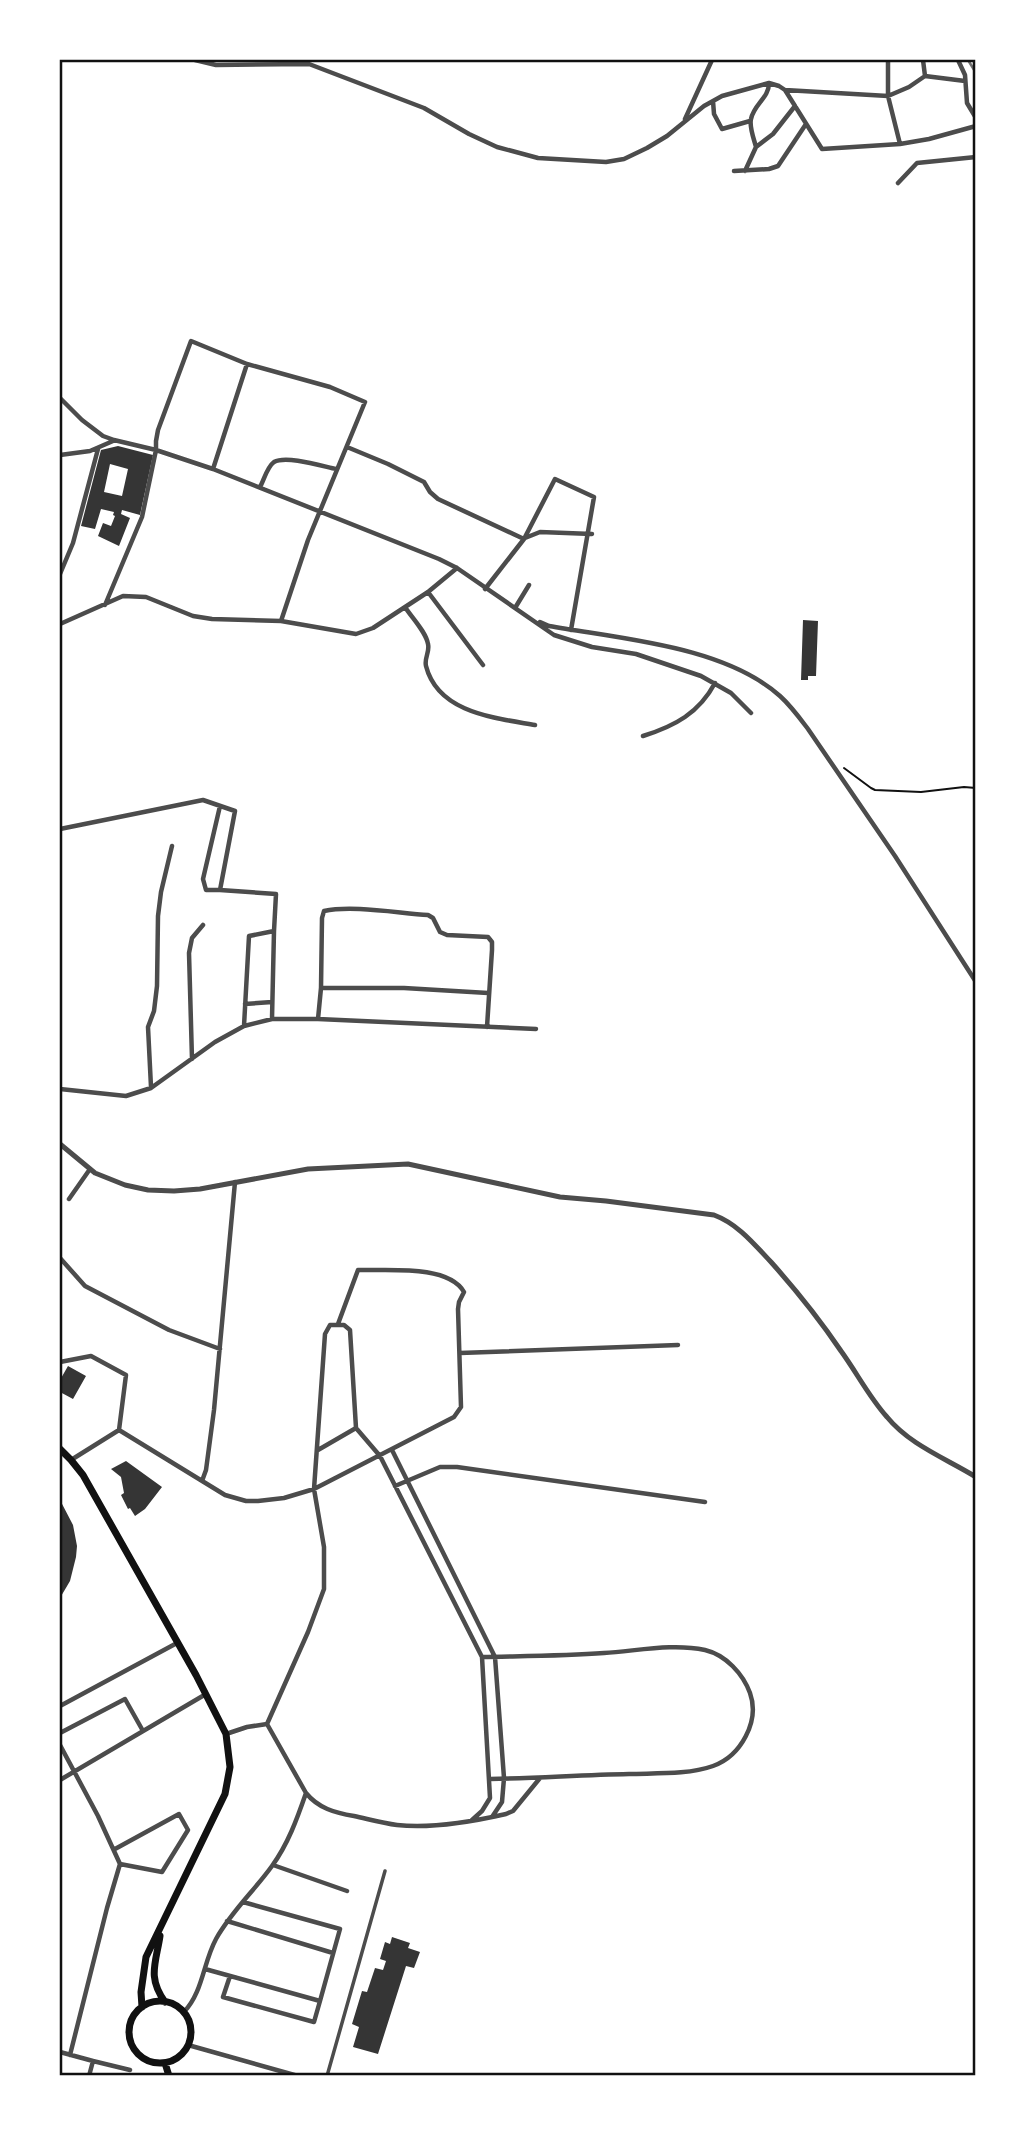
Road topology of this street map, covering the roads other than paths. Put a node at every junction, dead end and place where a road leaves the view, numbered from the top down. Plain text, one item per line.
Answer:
1 (195, 60) edge
2 (712, 60) edge
3 (888, 60) edge
4 (923, 60) edge
5 (958, 60) edge
6 (925, 76) junction
7 (965, 81) junction
8 (769, 83) junction
9 (785, 90) junction
10 (888, 96) junction
11 (713, 101) junction
12 (795, 106) junction
13 (975, 118) edge
14 (750, 121) junction
15 (684, 122) junction
16 (806, 124) junction
17 (975, 126) edge
18 (900, 144) junction
19 (756, 147) junction
20 (975, 157) edge
21 (734, 171) dead end
22 (745, 171) junction
23 (898, 183) dead end
24 (247, 365) junction
25 (60, 398) edge
26 (114, 440) junction
27 (347, 447) junction
28 (98, 449) junction
29 (156, 450) junction
30 (60, 455) edge
31 (213, 469) junction
32 (336, 469) junction
33 (260, 487) junction
34 (319, 510) junction
35 (590, 534) junction
36 (524, 539) junction
37 (457, 568) junction
38 (60, 574) edge
39 (529, 585) dead end
40 (485, 589) junction
41 (428, 592) junction
42 (105, 605) junction
43 (405, 607) junction
44 (515, 608) junction
45 (531, 618) junction
46 (281, 621) junction
47 (60, 624) edge
48 (571, 630) junction
49 (483, 665) dead end
50 (715, 683) junction
51 (751, 713) dead end
52 (535, 725) dead end
53 (643, 736) dead end
54 (220, 806) junction
55 (60, 829) edge
56 (172, 846) dead end
57 (220, 890) junction
58 (203, 925) dead end
59 (274, 931) junction
60 (975, 982) edge
61 (321, 988) junction
62 (488, 993) junction
63 (272, 1002) junction
64 (246, 1004) junction
65 (272, 1019) junction
66 (318, 1019) junction
67 (244, 1026) junction
68 (487, 1027) junction
69 (536, 1029) dead end
70 (192, 1059) junction
71 (151, 1088) junction
72 (60, 1089) edge
73 (60, 1146) edge
74 (90, 1169) junction
75 (235, 1182) junction
76 (69, 1199) dead end
77 (60, 1258) edge
78 (338, 1324) junction
79 (678, 1345) dead end
80 (220, 1349) junction
81 (460, 1353) junction
82 (60, 1362) edge
83 (356, 1428) junction
84 (119, 1430) junction
85 (60, 1449) edge
86 (318, 1450) junction
87 (392, 1450) junction
88 (380, 1456) junction
89 (71, 1460) junction
90 (975, 1477) edge
91 (407, 1480) junction
92 (202, 1481) junction
93 (396, 1486) junction
94 (314, 1489) junction
95 (705, 1502) dead end
96 (177, 1643) junction
97 (482, 1657) junction
98 (495, 1657) junction
99 (206, 1693) junction
100 (60, 1706) edge
101 (267, 1724) junction
102 (143, 1731) junction
103 (60, 1733) edge
104 (226, 1734) junction
105 (60, 1745) edge
106 (73, 1772) junction
107 (541, 1777) junction
108 (504, 1778) junction
109 (491, 1779) junction
110 (60, 1780) edge
111 (306, 1793) junction
112 (492, 1817) junction
113 (472, 1820) junction
114 (115, 1849) junction
115 (120, 1864) junction
116 (273, 1865) junction
117 (385, 1871) dead end
118 (347, 1891) dead end
119 (243, 1902) junction
120 (227, 1921) junction
121 (162, 1928) junction
122 (333, 1953) junction
123 (205, 1969) junction
124 (230, 1976) junction
125 (320, 2001) junction
126 (164, 2002) junction
127 (142, 2007) junction
128 (184, 2012) junction
129 (188, 2045) junction
130 (60, 2052) edge
131 (70, 2055) junction
132 (93, 2061) junction
133 (165, 2063) junction
134 (130, 2070) dead end
135 (89, 2076) edge
136 (169, 2076) edge
137 (298, 2076) edge
138 (327, 2076) edge

1 - 15 street
2 - 15 street
3 - 10 street
4 - 6 street
5 - 7 street
6 - 7 street
6 - 10 street
7 - 13 street
8 - 9 street
8 - 11 street
8 - 14 street
9 - 10 street
9 - 12 street
10 - 18 street
11 - 14 street
11 - 15 street
12 - 16 street
12 - 19 street
14 - 19 street
16 - 18 street
16 - 22 street
17 - 18 street
19 - 22 street
20 - 23 street
21 - 22 street
24 - 27 street
24 - 29 street
24 - 31 street
25 - 26 street
26 - 28 street
26 - 29 street
27 - 32 street
27 - 36 street
28 - 30 street
28 - 38 street
29 - 31 street
29 - 42 street
31 - 33 street
32 - 33 street
32 - 34 street
33 - 34 street
34 - 37 street
34 - 46 street
35 - 36 street
35 - 36 street
35 - 48 street
36 - 40 street
37 - 40 street
37 - 41 street
39 - 44 street
40 - 44 street
41 - 43 street
41 - 49 street
42 - 46 street
42 - 47 street
43 - 46 street
43 - 52 street
44 - 45 street
45 - 48 street
45 - 50 street
48 - 60 street
50 - 51 street
50 - 53 street
54 - 55 street
54 - 57 street
54 - 57 street
56 - 71 street
57 - 59 street
58 - 70 street
59 - 63 street
59 - 64 street
61 - 62 street
61 - 62 street
61 - 66 street
62 - 68 street
63 - 64 street
63 - 65 street
64 - 67 street
65 - 66 street
65 - 67 street
66 - 68 street
67 - 70 street
68 - 69 street
70 - 71 street
71 - 72 street
73 - 74 street
74 - 75 street
74 - 76 street
75 - 80 street
75 - 90 street
77 - 80 street
78 - 81 street
78 - 83 street
78 - 86 street
79 - 81 street
80 - 92 street
81 - 87 street
82 - 84 street
83 - 86 street
83 - 88 street
84 - 89 street
84 - 92 street
85 - 89 main road
86 - 94 street
87 - 88 street
87 - 91 street
88 - 93 street
88 - 94 street
89 - 96 main road
91 - 93 street
91 - 95 street
91 - 98 street
92 - 94 street
93 - 97 street
94 - 101 street
96 - 99 main road
96 - 100 street
97 - 98 street
97 - 109 street
98 - 107 street
98 - 108 street
99 - 102 street
99 - 104 main road
101 - 104 street
101 - 111 street
102 - 103 street
102 - 106 street
104 - 121 main road
105 - 106 street
106 - 110 street
106 - 114 street
107 - 108 street
107 - 112 street
108 - 109 street
108 - 112 street
109 - 113 street
111 - 113 street
111 - 116 street
112 - 113 street
114 - 115 street
114 - 115 street
115 - 131 street
116 - 118 street
116 - 119 street
117 - 138 street
119 - 120 street
119 - 122 street
120 - 122 street
120 - 123 street
121 - 126 main road
121 - 127 main road
122 - 125 street
123 - 124 street
123 - 128 street
124 - 125 street
124 - 125 street
126 - 127 main road
126 - 128 main road
127 - 133 main road
128 - 129 main road
129 - 133 main road
129 - 137 street
130 - 131 street
131 - 132 street
132 - 134 street
132 - 135 street
133 - 136 main road

